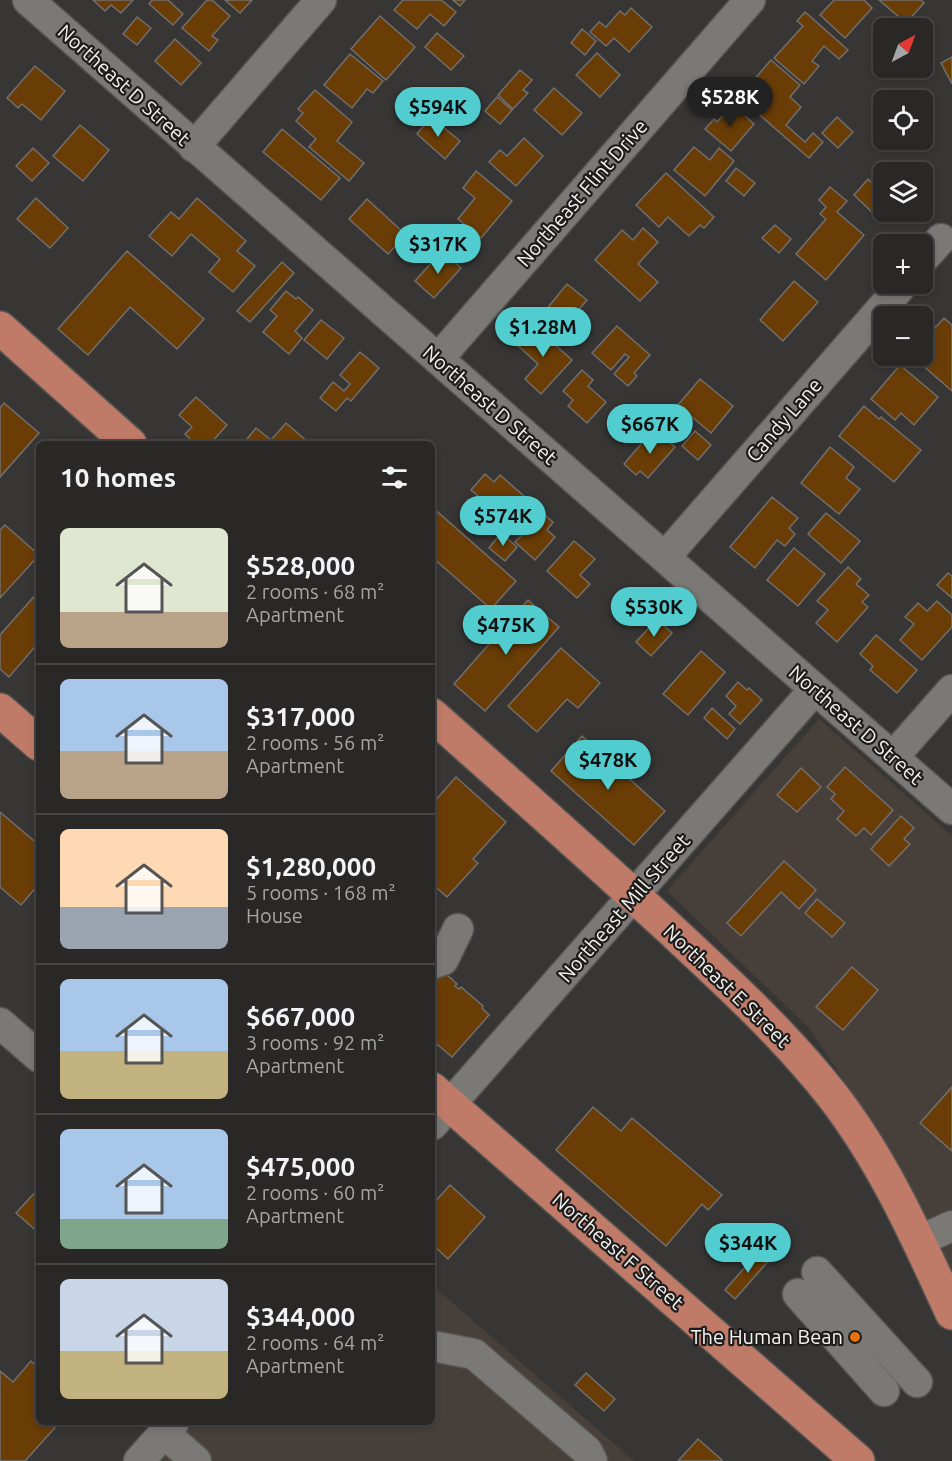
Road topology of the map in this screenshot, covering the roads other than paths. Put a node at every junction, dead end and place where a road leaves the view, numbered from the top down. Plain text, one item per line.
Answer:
1 (28, 0) edge
2 (321, 0) edge
3 (750, 0) edge
4 (194, 147) junction
5 (894, 294) edge
6 (0, 328) edge
7 (438, 359) junction
8 (127, 441) edge
9 (665, 557) junction
10 (814, 690) junction
11 (952, 690) edge
12 (0, 710) edge
13 (435, 718) edge
14 (36, 741) edge
15 (893, 757) junction
16 (952, 809) edge
17 (635, 896) junction
18 (458, 929) dead end
19 (435, 963) edge
20 (0, 1023) edge
21 (36, 1054) edge
22 (438, 1106) edge
23 (952, 1226) edge
24 (919, 1241) junction
25 (952, 1313) edge
26 (435, 1347) edge
27 (917, 1382) dead end
28 (885, 1391) dead end
29 (169, 1427) edge
30 (139, 1461) edge
31 (196, 1461) edge
32 (592, 1461) edge
33 (858, 1461) edge

1 - 4 street, Northeast D Street
2 - 4 street
3 - 7 street, Northeast Flint Drive
4 - 7 street, Northeast D Street
5 - 9 street, Candy Lane
6 - 8 main road
7 - 9 street, Northeast D Street
9 - 10 street, Northeast D Street
10 - 15 street, Northeast D Street
10 - 17 street, Northeast Mill Street
11 - 15 street
12 - 14 main road
13 - 17 main road, Northeast E Street
15 - 16 street, Northeast D Street
17 - 22 street, Northeast Mill Street
17 - 24 main road, Northeast E Street
18 - 19 street
20 - 21 street
22 - 33 main road, Northeast F Street
23 - 24 street
24 - 25 main road, Northeast E Street
26 - 32 street
27 - 28 street
29 - 30 street
29 - 31 street

